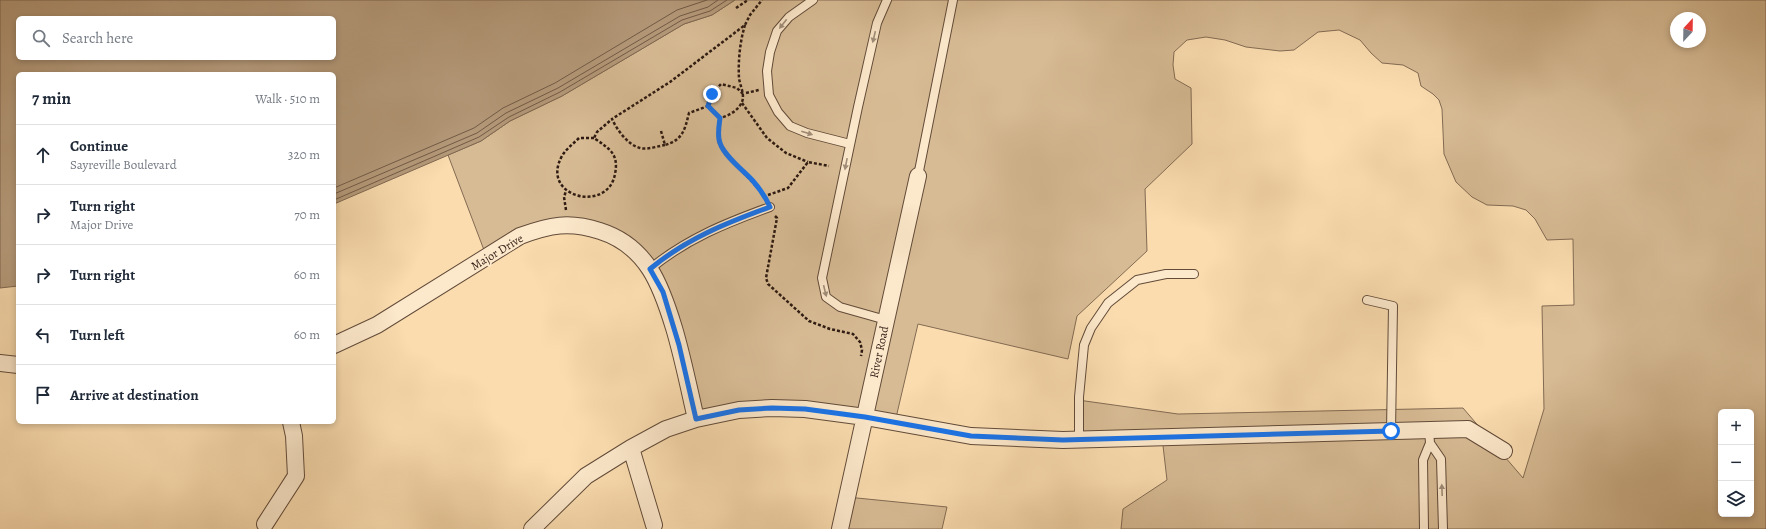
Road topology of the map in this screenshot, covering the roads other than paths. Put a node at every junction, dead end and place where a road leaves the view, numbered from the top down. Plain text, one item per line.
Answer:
1 (813, 0) edge
2 (887, 0) edge
3 (953, 0) edge
4 (850, 144) junction
5 (918, 176) joint
6 (770, 207) road end
7 (650, 269) junction
8 (1194, 274) dead end
9 (1367, 300) dead end
10 (886, 320) junction
11 (336, 344) edge
12 (0, 363) edge
13 (16, 365) edge
14 (865, 417) junction
15 (696, 419) junction
16 (291, 424) edge
17 (1391, 431) junction
18 (1429, 436) junction
19 (1079, 439) junction
20 (632, 448) junction
21 (1504, 451) dead end
22 (265, 524) dead end
23 (654, 525) dead end
24 (532, 529) edge
25 (840, 529) edge
26 (1424, 529) edge
27 (1443, 529) edge

1 -> 4 lane
2 -> 4 lane
3 - 5 lane
4 -> 10 lane
5 - 10 street, River Road
6 - 7 lane
7 - 11 street, Major Drive
7 - 15 street, Major Drive
8 - 19 lane
9 - 17 lane
10 - 14 street, River Road
12 - 13 street
14 - 15 street
14 - 19 street
14 - 25 street, River Road
15 - 20 street
16 - 22 street
17 - 18 street
17 - 19 street
18 - 21 street
18 - 26 lane
27 -> 18 lane
20 - 23 street
20 - 24 street

